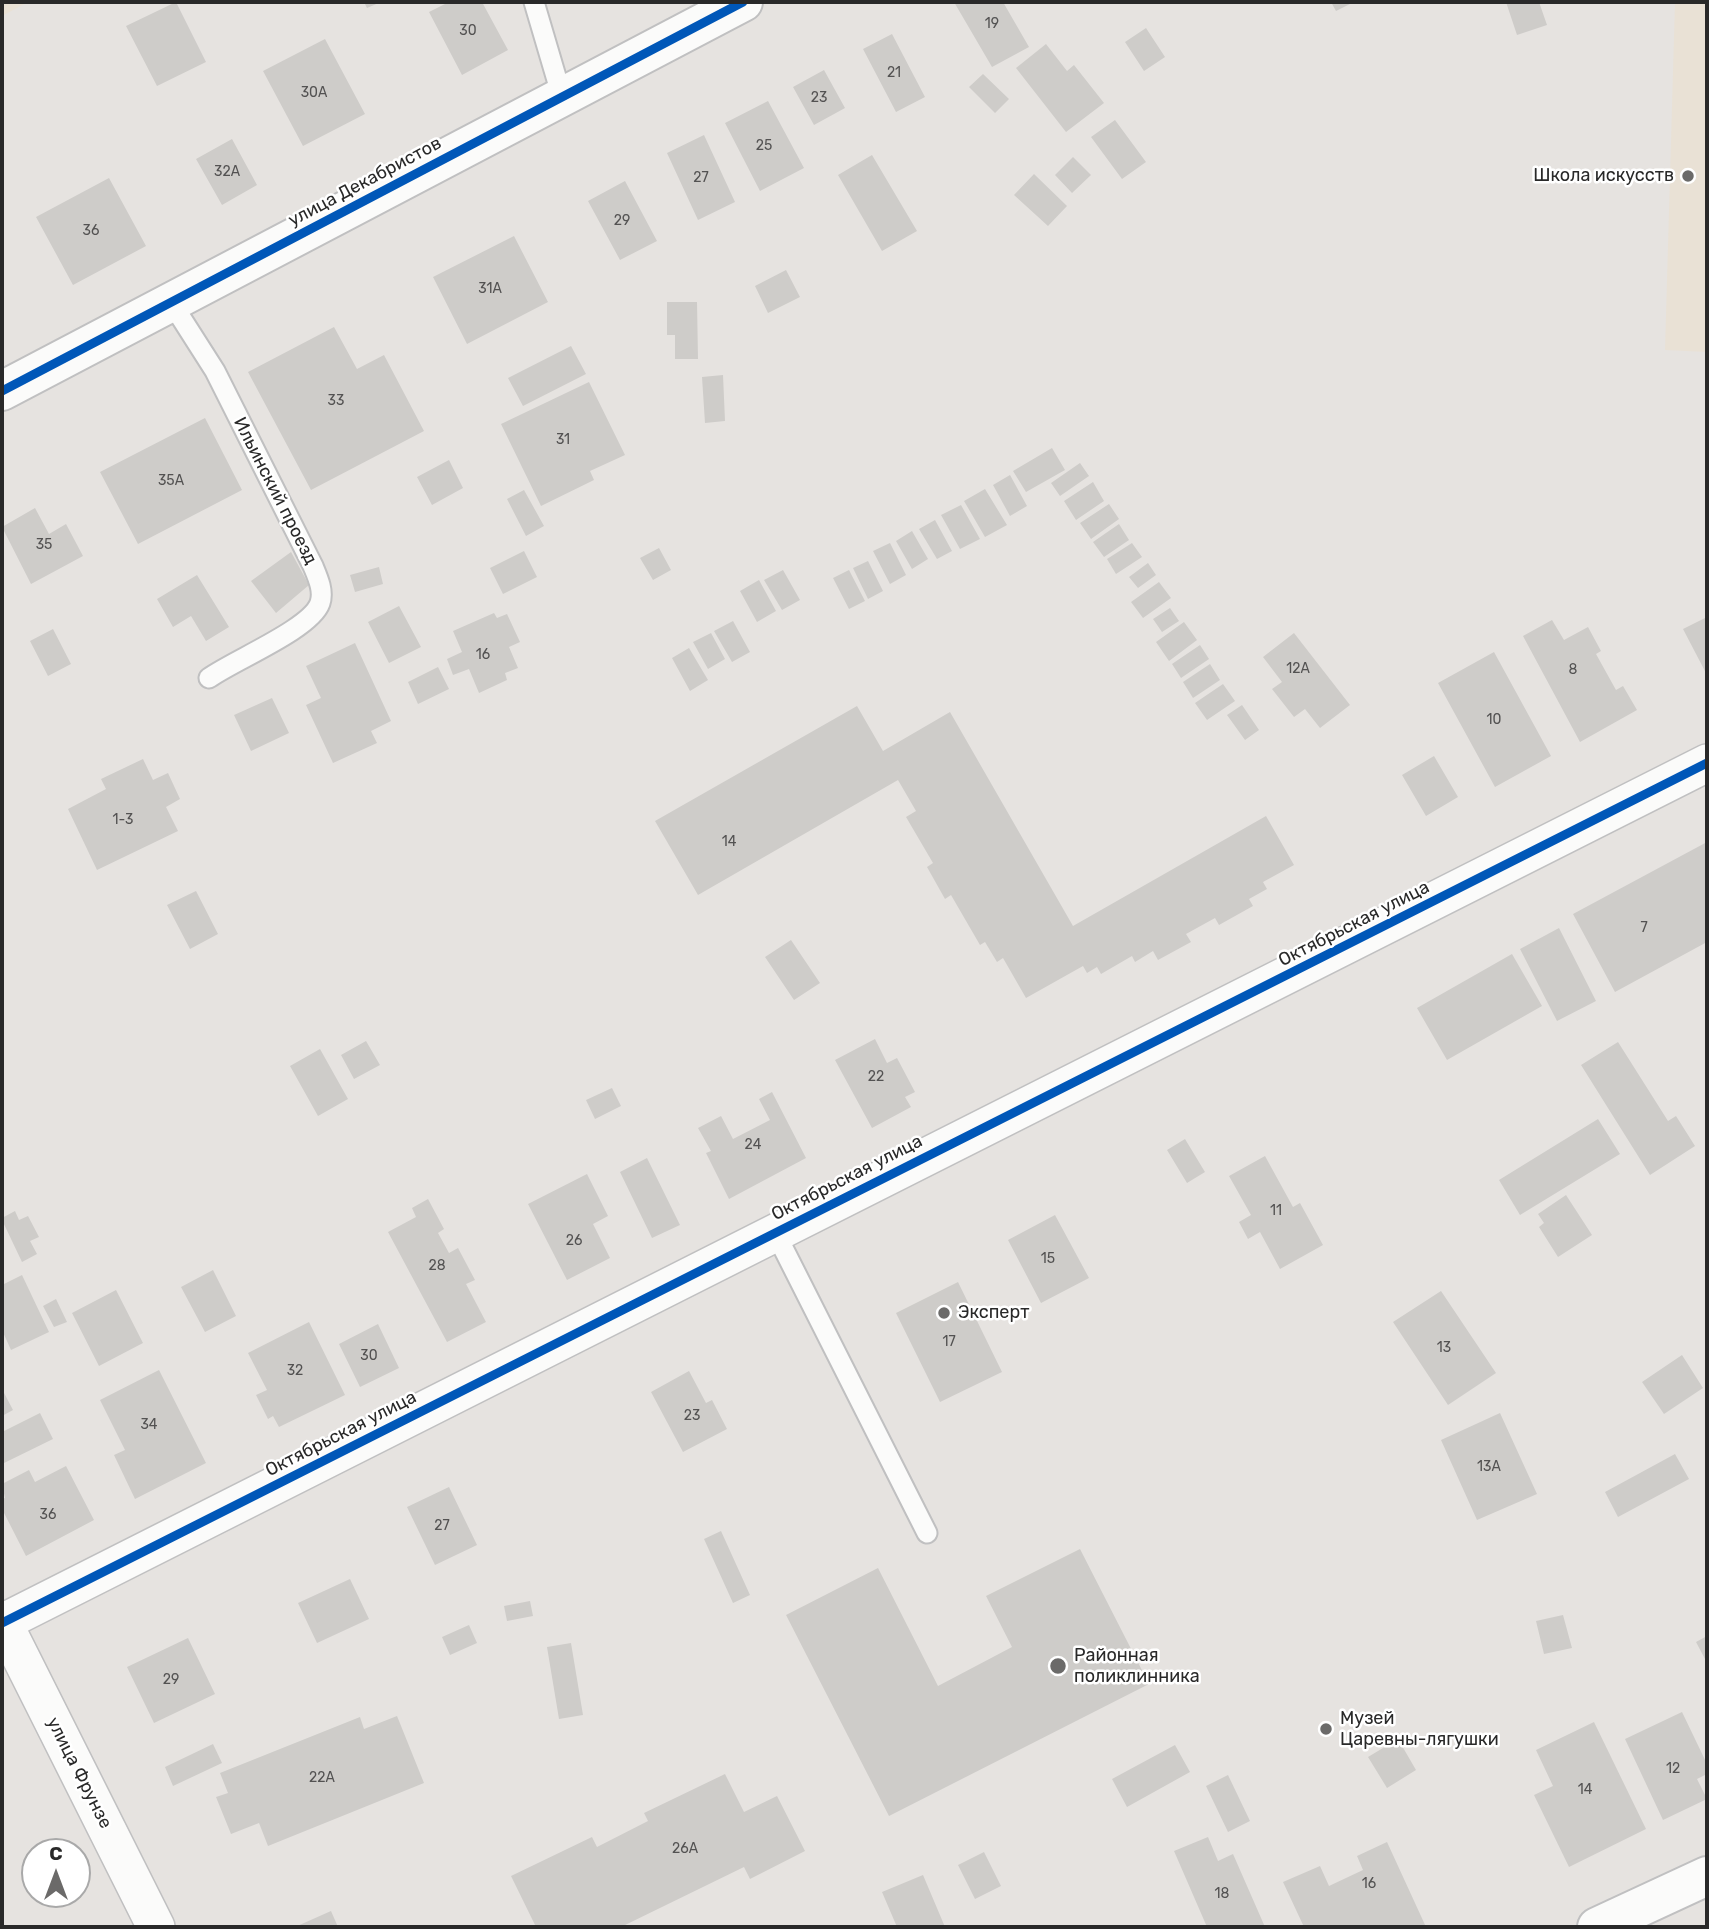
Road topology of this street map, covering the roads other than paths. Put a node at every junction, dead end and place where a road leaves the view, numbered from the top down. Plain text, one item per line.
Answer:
1 (534, 2) edge
2 (743, 2) edge
3 (562, 97) junction
4 (171, 302) junction
5 (2, 391) edge
6 (209, 678) dead end
7 (1707, 763) edge
8 (775, 1232) junction
9 (927, 1533) dead end
10 (2, 1622) edge
11 (1707, 1875) edge
12 (156, 1927) edge
13 (1597, 1927) edge

1 - 3 lane
2 - 3 street, улица Декабристов
3 - 4 street, улица Декабристов
4 - 5 street, улица Декабристов
4 - 6 lane, Ильинский проезд
7 - 8 street, Октябрьская улица
8 - 9 lane
8 - 10 street, Октябрьская улица
10 - 12 street, улица Фрунзе
11 - 13 street

